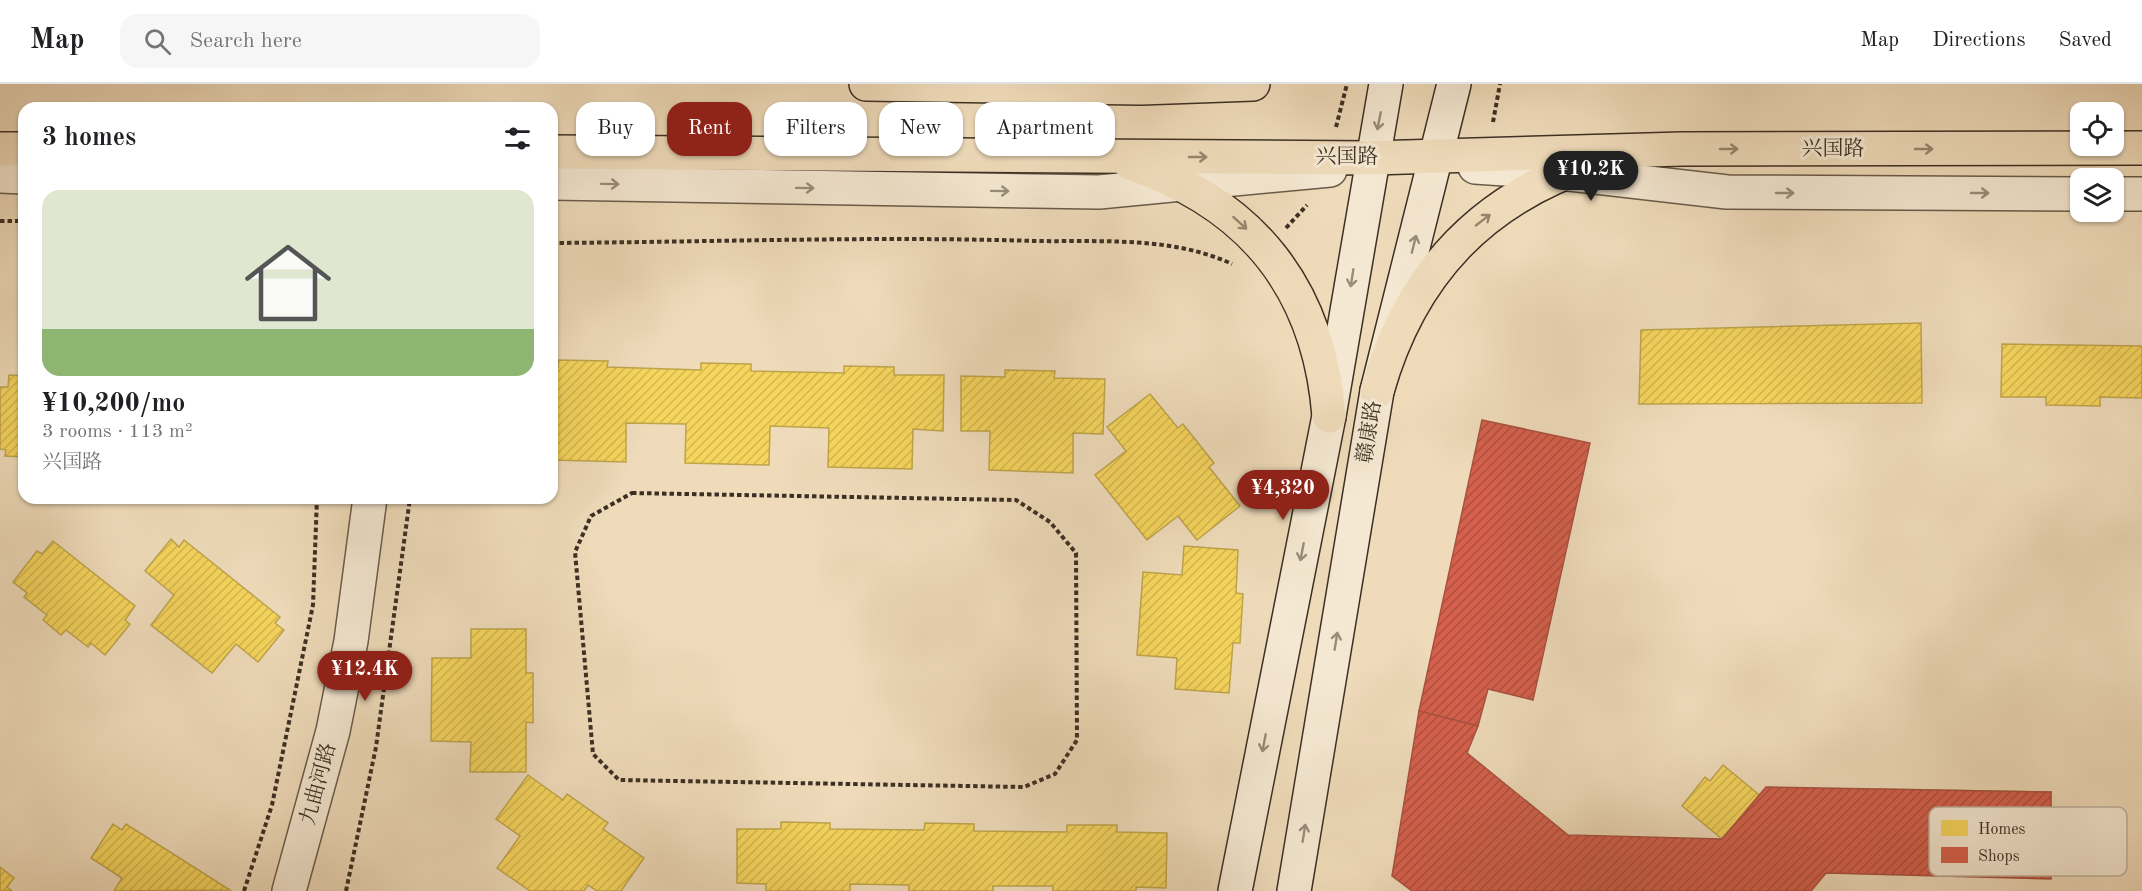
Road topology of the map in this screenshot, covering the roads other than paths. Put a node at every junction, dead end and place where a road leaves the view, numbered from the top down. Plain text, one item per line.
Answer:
1 (866, 84) edge
2 (1253, 84) edge
3 (1386, 84) edge
4 (1454, 84) edge
5 (1148, 86) edge
6 (2142, 148) edge
7 (0, 149) edge
8 (18, 149) edge
9 (1682, 150) junction
10 (558, 152) edge
11 (975, 155) edge
12 (1093, 156) joint
13 (1435, 161) junction
14 (1371, 164) junction
15 (1562, 173) junction
16 (0, 176) edge
17 (18, 177) edge
18 (1182, 183) junction
19 (558, 186) edge
20 (2070, 194) edge
21 (2124, 194) edge
22 (2142, 194) edge
23 (1377, 391) junction
24 (1329, 416) junction
25 (369, 504) edge
26 (289, 891) edge
27 (1235, 891) edge
28 (1294, 891) edge

1 - 5 main road
2 - 5 main road
3 -> 14 street, 赣康路
4 - 13 street, 赣康路
9 -> 6 main road, 兴国路
7 - 8 main road
9 - 13 main road, 兴国路
9 - 15 main road
10 - 11 main road, 兴国路
12 -> 14 main road, 兴国路
12 - 18 main road
13 - 14 main road, 兴国路
13 - 15 street
23 -> 13 street, 赣康路
14 - 18 street
14 -> 24 street, 赣康路
15 -> 20 street
23 -> 15 main road
16 - 17 street
19 -> 18 street
18 -> 24 main road
21 - 22 street
28 -> 23 street, 赣康路
24 -> 27 street, 赣康路
25 - 26 street, 九曲河路

